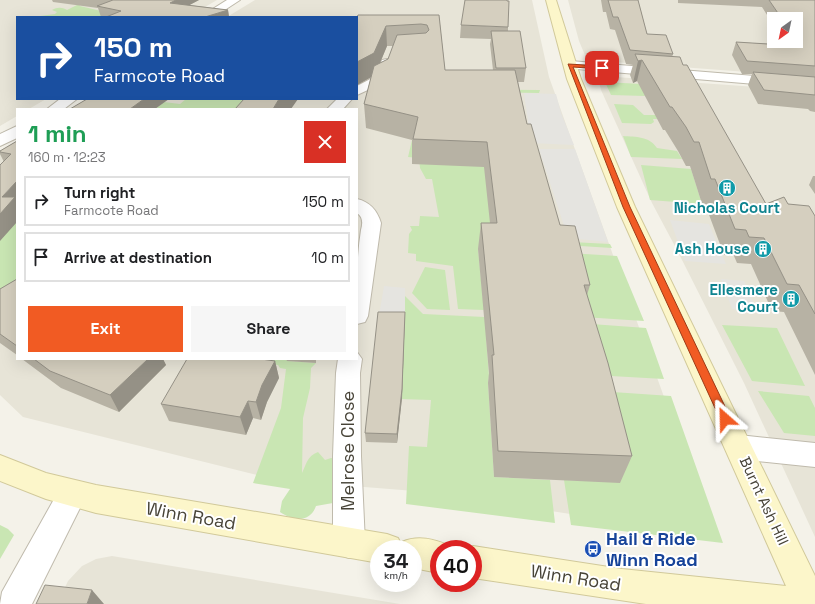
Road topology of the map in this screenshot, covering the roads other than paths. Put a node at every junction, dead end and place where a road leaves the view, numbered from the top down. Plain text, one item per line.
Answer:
1 (234, 0) edge
2 (551, 0) edge
3 (208, 16) edge
4 (391, 51) edge
5 (570, 66) junction
6 (815, 85) edge
7 (358, 90) edge
8 (68, 100) edge
9 (344, 100) edge
10 (56, 108) edge
11 (335, 108) edge
12 (16, 132) edge
13 (0, 141) edge
14 (358, 205) edge
15 (358, 310) edge
16 (350, 360) edge
17 (739, 447) junction
18 (815, 455) edge
19 (0, 467) edge
20 (72, 494) junction
21 (349, 543) junction
22 (370, 546) edge
23 (482, 563) edge
24 (14, 604) edge
25 (799, 604) edge
26 (811, 604) edge

1 - 3 street
2 - 5 street, Burnt Ash Hill
4 - 7 street
5 - 6 street
5 - 17 street, Burnt Ash Hill
8 - 10 street
9 - 11 street
12 - 13 street
14 - 15 street
16 - 21 street, Melrose Close
17 - 18 street
17 - 26 street, Burnt Ash Hill
19 - 20 street, Winn Road
20 - 21 street, Winn Road
20 - 24 street
21 - 22 street, Winn Road
23 - 25 street, Winn Road

